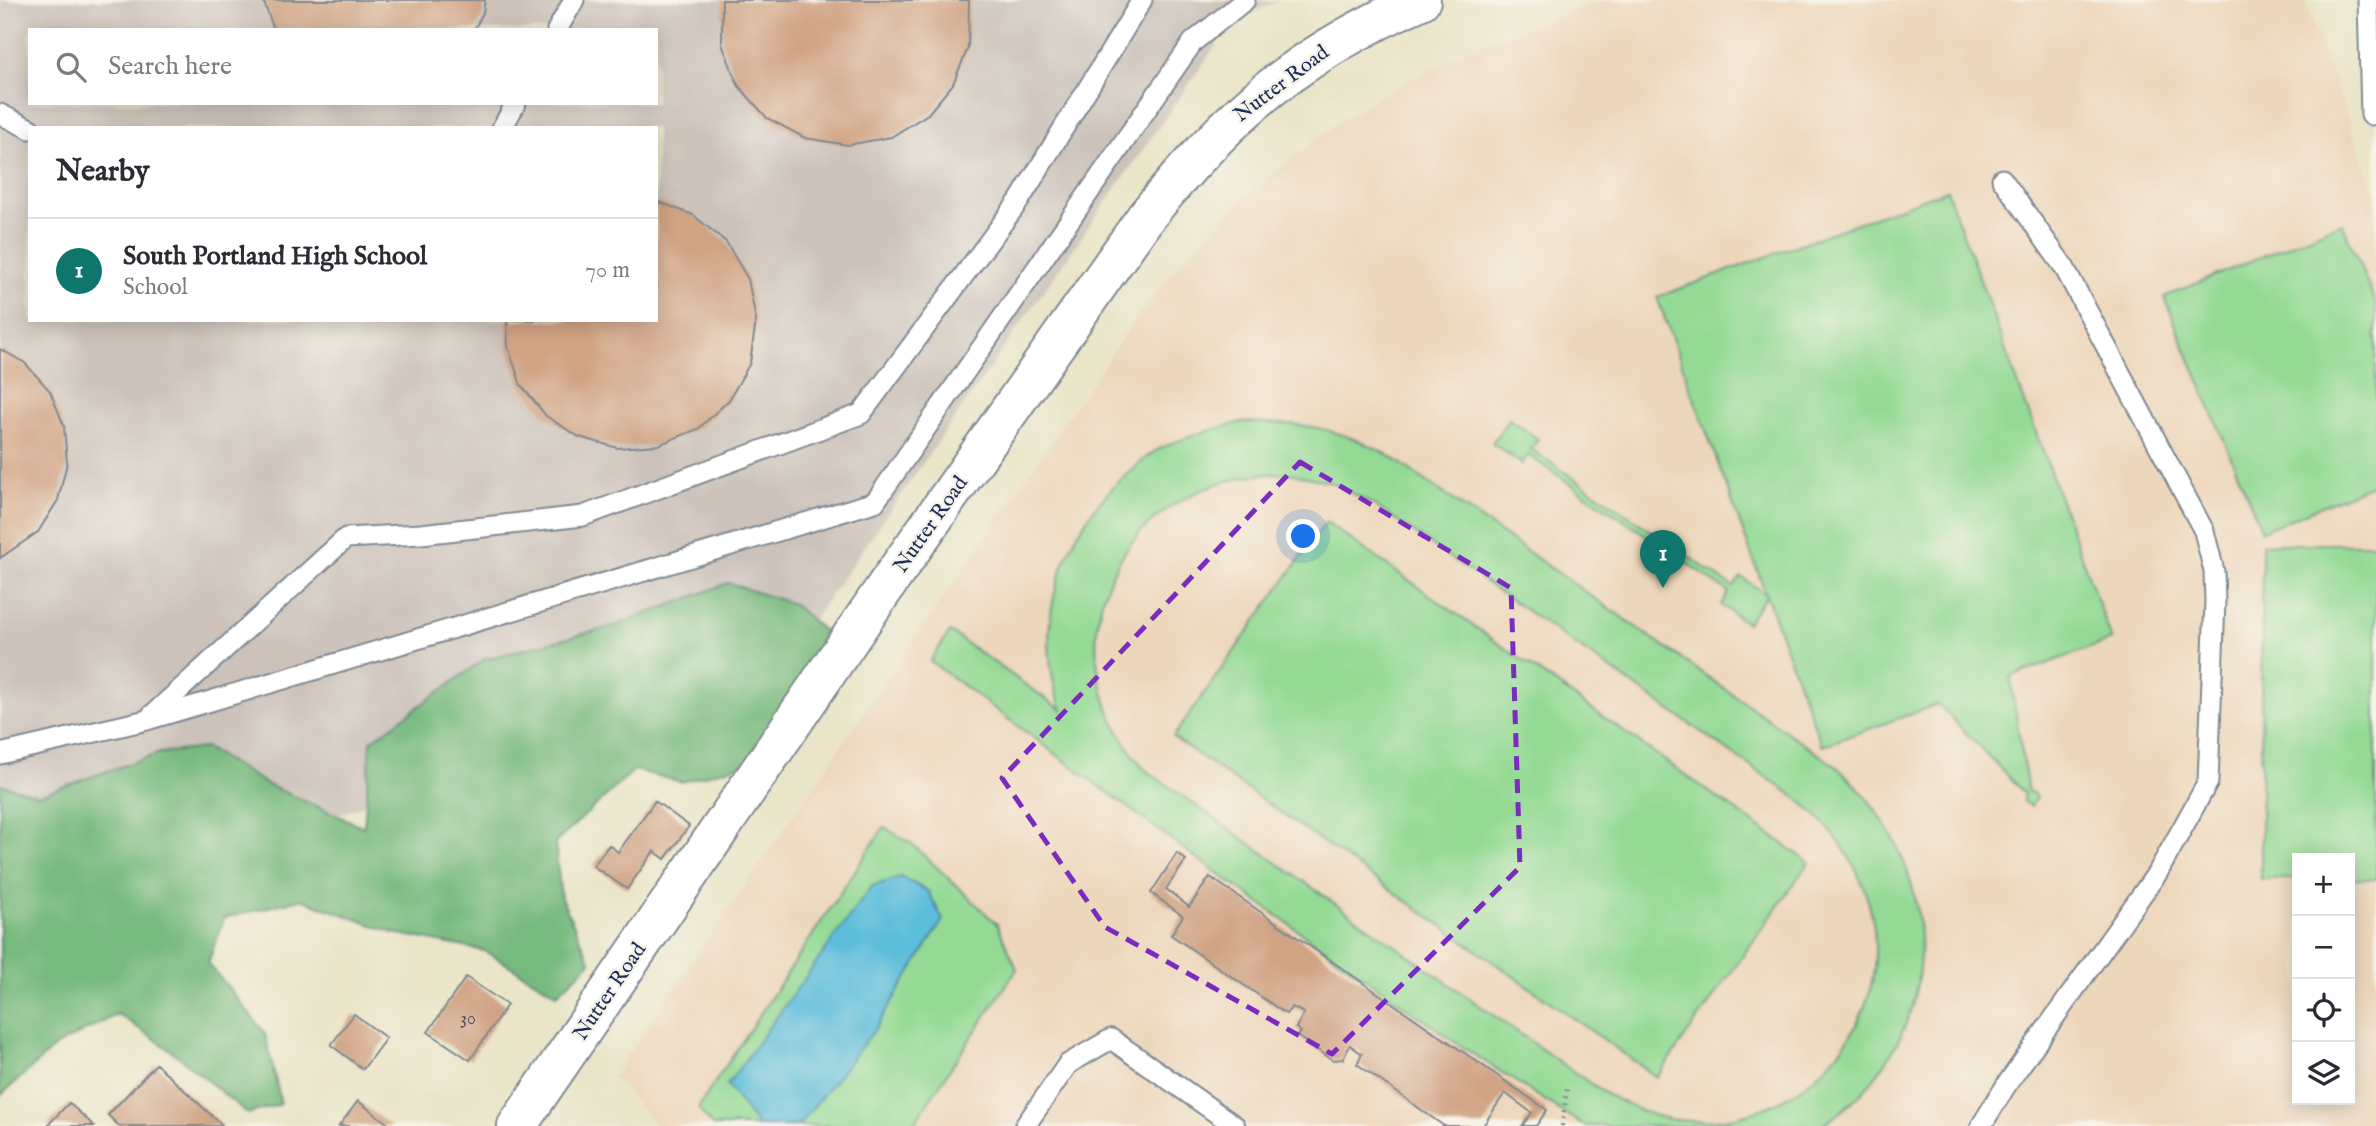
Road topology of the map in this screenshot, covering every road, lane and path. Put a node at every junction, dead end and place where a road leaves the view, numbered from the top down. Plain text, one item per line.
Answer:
1 (574, 0) edge
2 (1142, 0) edge
3 (1245, 0) edge
4 (1421, 0) edge
5 (2368, 0) edge
6 (558, 28) edge
7 (2376, 94) edge
8 (515, 105) edge
9 (0, 114) edge
10 (2374, 118) edge
11 (503, 126) edge
12 (28, 128) edge
13 (2002, 179) dead end
14 (147, 719) junction
15 (0, 754) edge
16 (1567, 1089) dead end
17 (517, 1126) edge
18 (1025, 1126) edge
19 (1235, 1126) edge
20 (1562, 1126) edge
21 (1981, 1126) edge

1 - 6 lane
2 - 14 lane
3 - 14 lane
4 - 17 street, Nutter Road
5 - 10 lane
7 - 10 lane
8 - 11 lane
9 - 12 lane
13 - 21 lane
14 - 15 lane
16 - 20 path
18 - 19 lane

